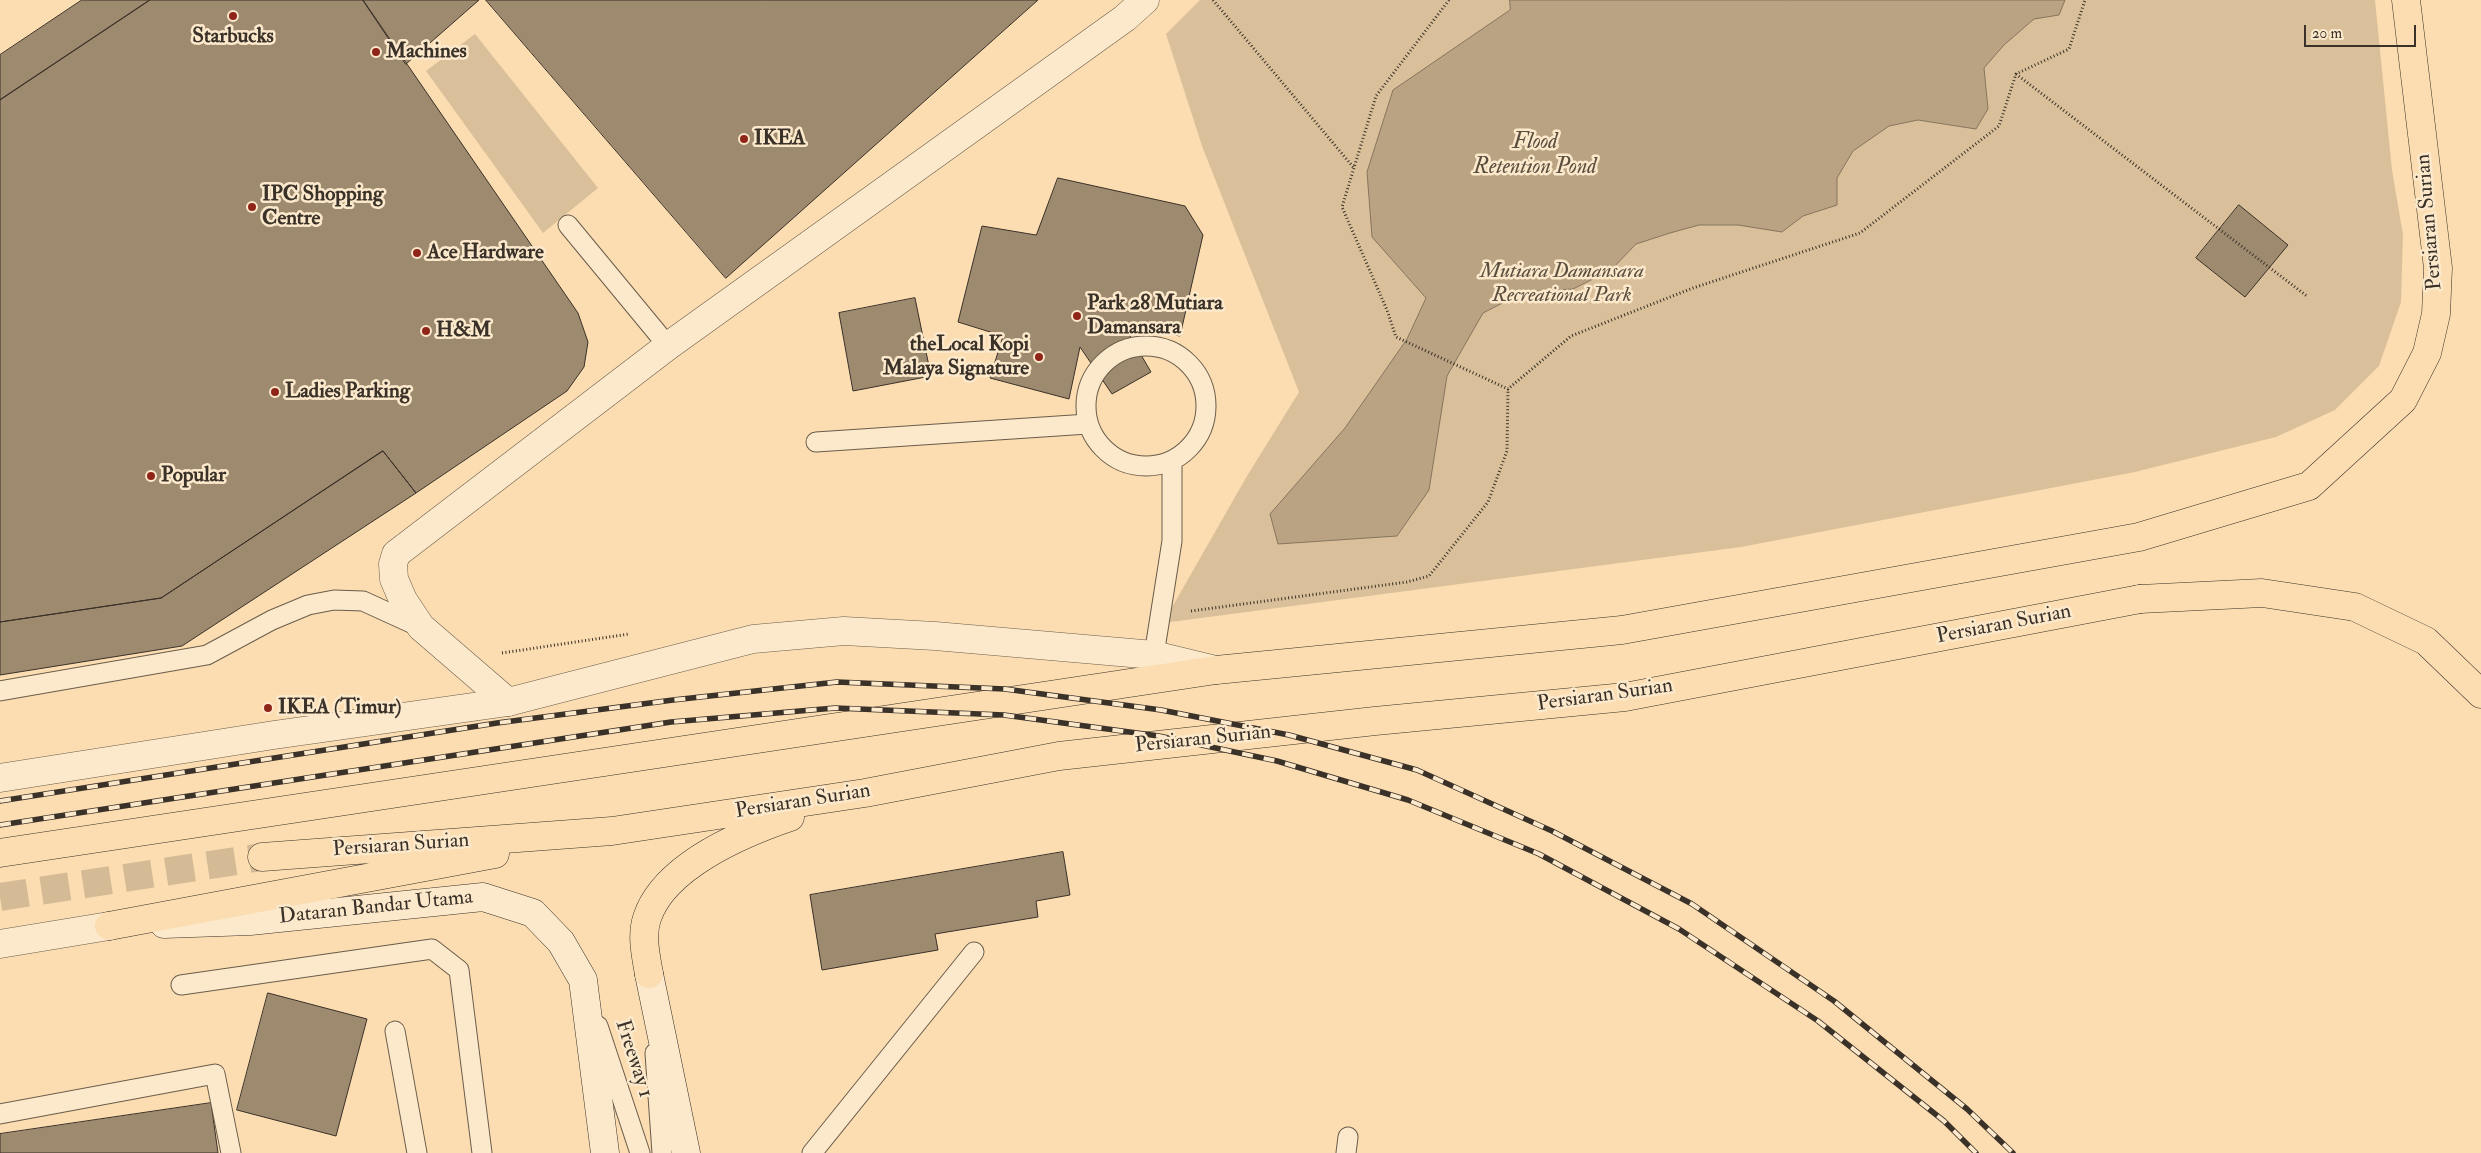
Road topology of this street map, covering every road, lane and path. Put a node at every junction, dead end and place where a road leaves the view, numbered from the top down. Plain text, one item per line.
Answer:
1 (1144, 0) edge
2 (1213, 0) edge
3 (1449, 0) edge
4 (2085, 0) edge
5 (2406, 0) edge
6 (2016, 74) junction
7 (1354, 168) junction
8 (568, 225) dead end
9 (2308, 297) dead end
10 (668, 346) junction
11 (1508, 389) junction
12 (1088, 424) junction
13 (816, 442) dead end
14 (1172, 461) junction
15 (1161, 614) junction
16 (421, 627) junction
17 (637, 633) dead end
18 (1154, 655) junction
19 (459, 660) junction
20 (1216, 670) junction
21 (0, 691) edge
22 (2481, 694) edge
23 (508, 702) junction
24 (0, 778) edge
25 (865, 793) junction
26 (612, 831) junction
27 (0, 853) edge
28 (262, 857) tunnel mouth
29 (109, 926) junction
30 (0, 944) edge
31 (974, 952) dead end
32 (649, 974) junction
33 (583, 980) junction
34 (181, 985) dead end
35 (395, 1031) dead end
36 (0, 1114) edge
37 (231, 1153) edge
38 (417, 1153) edge
39 (482, 1153) edge
40 (605, 1153) edge
41 (640, 1153) edge
42 (662, 1153) edge
43 (686, 1153) edge
44 (812, 1153) edge

1 - 10 street
2 - 7 path
3 - 7 path
4 - 6 path
5 - 20 main road, Persiaran Surian
6 - 9 path
6 - 11 path
7 - 11 path
8 - 10 lane
10 - 16 street
11 - 15 path
12 - 13 lane
12 - 14 lane
12 - 14 lane
14 - 15 lane
15 - 18 lane
16 - 19 street
16 - 21 lane
17 - 19 path
18 - 20 street, Persiaran Surian
18 - 23 street, Persiaran Surian
19 - 23 street
20 - 27 main road, Persiaran Surian
22 - 25 main road, Persiaran Surian
23 - 24 street, Persiaran Surian
25 - 26 main road, Persiaran Surian
25 - 32 main road
26 - 28 main road, Persiaran Surian
26 - 29 main road
29 - 30 street, Dataran Bandar Utama
29 - 33 street, Dataran Bandar Utama
31 - 44 lane
32 - 42 lane, Freeway 1
32 - 43 street
33 - 40 street, Dataran Bandar Utama
33 - 41 lane, Freeway 1
34 - 39 lane
35 - 38 lane
36 - 37 lane

